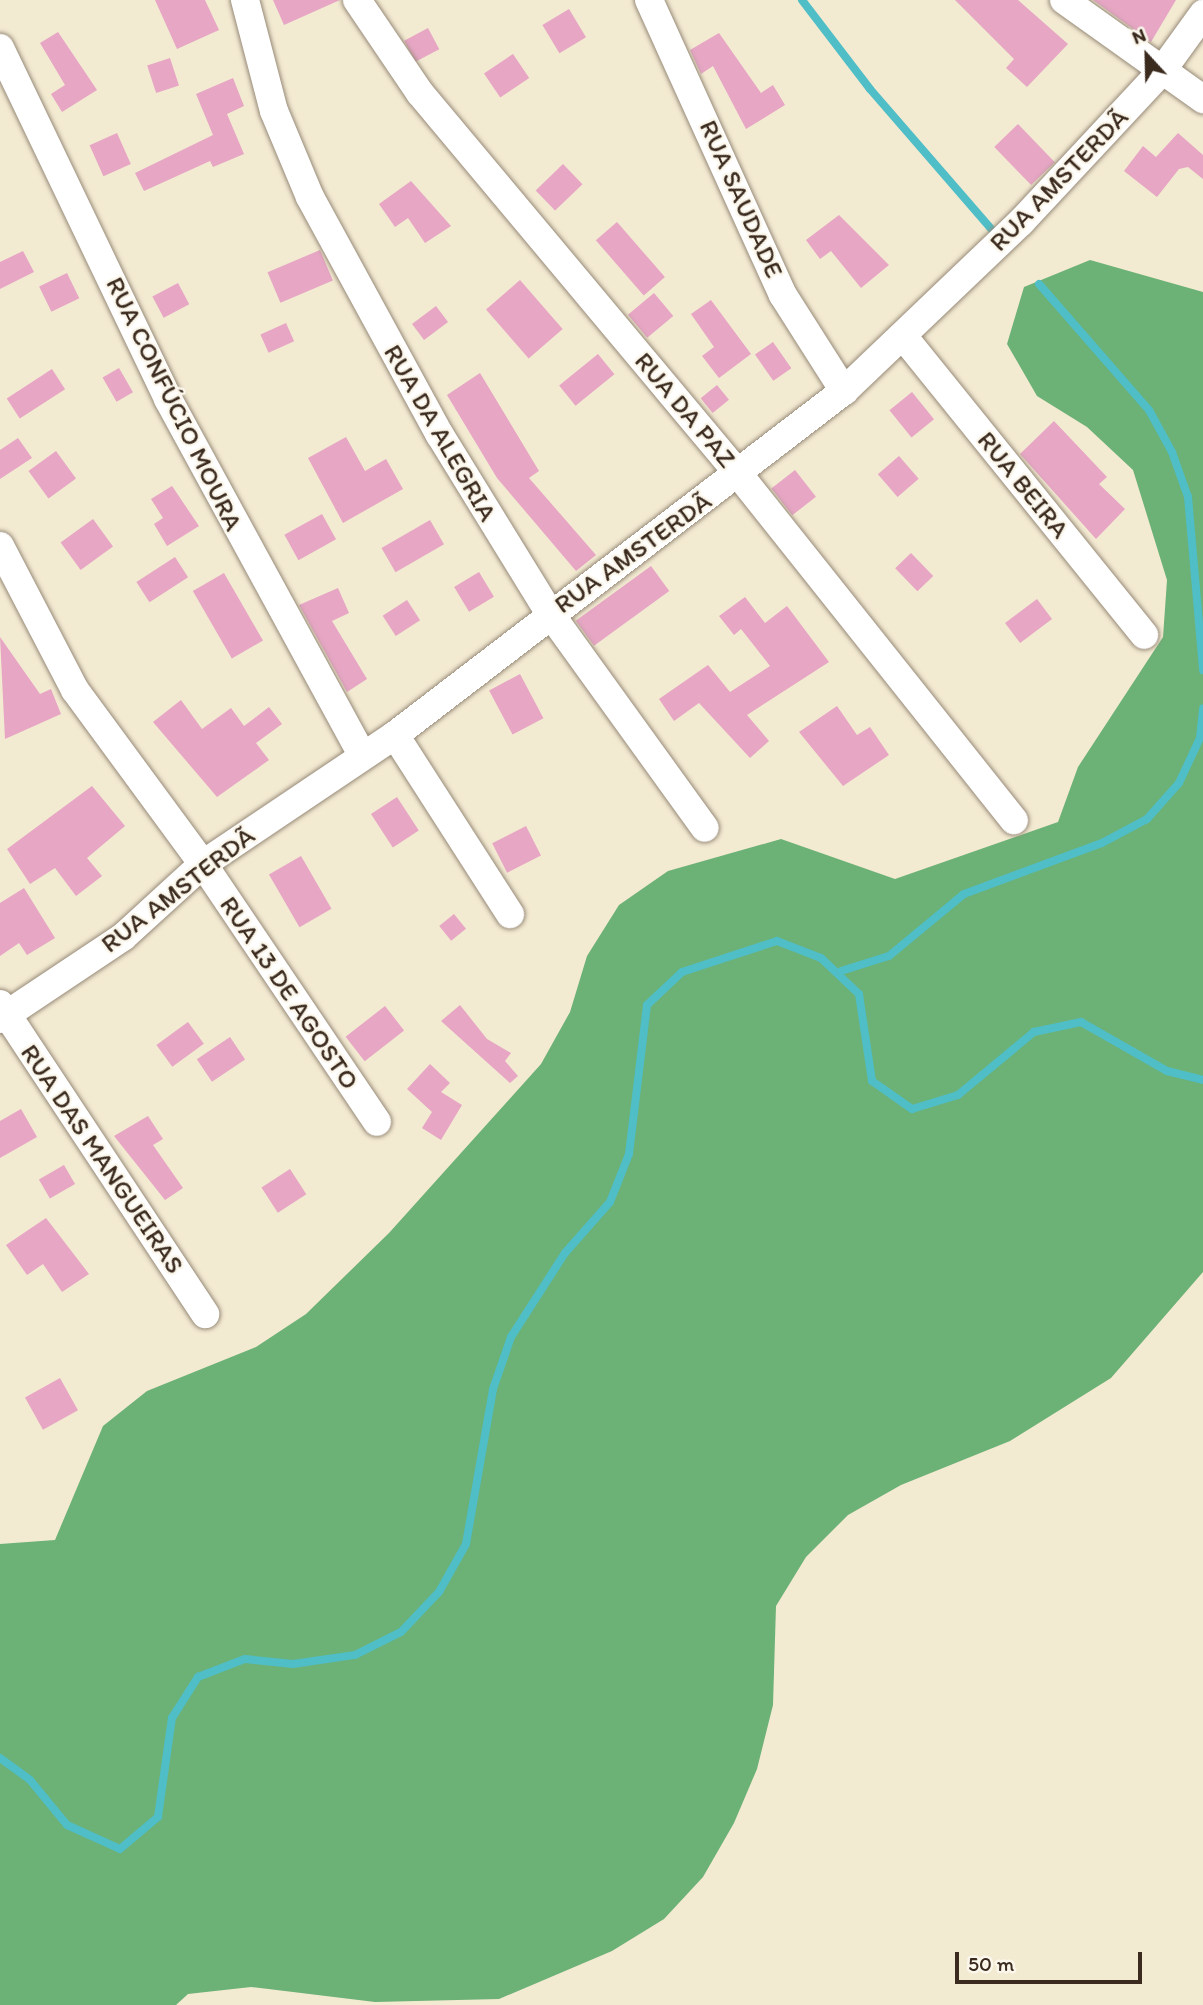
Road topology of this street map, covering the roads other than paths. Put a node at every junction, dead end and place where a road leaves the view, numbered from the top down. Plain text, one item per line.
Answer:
1 (245, 0) edge
2 (358, 0) edge
3 (649, 0) edge
4 (1064, 0) edge
5 (1203, 14) edge
6 (0, 48) edge
7 (1161, 72) junction
8 (1203, 99) edge
9 (903, 335) junction
10 (844, 391) junction
11 (740, 476) junction
12 (0, 546) edge
13 (549, 612) junction
14 (1143, 635) dead end
15 (395, 735) junction
16 (361, 753) junction
17 (1014, 820) dead end
18 (705, 828) dead end
19 (203, 864) junction
20 (510, 914) dead end
21 (2, 1013) edge
22 (377, 1122) dead end
23 (205, 1314) dead end

1 - 13 street, RUA DA ALEGRIA
2 - 11 street, RUA DA PAZ
3 - 10 street, RUA SAUDADE
4 - 7 street
5 - 7 street, RUA AMSTERDÃ
6 - 16 street, RUA CONFÚCIO MOURA
7 - 8 street
7 - 9 street, RUA AMSTERDÃ
9 - 10 street, RUA AMSTERDÃ
9 - 14 street, RUA BEIRA
10 - 11 street, RUA AMSTERDÃ
11 - 13 street, RUA AMSTERDÃ
11 - 17 street, RUA DA PAZ
12 - 19 street, RUA 13 DE AGOSTO
13 - 15 street, RUA AMSTERDÃ
13 - 18 street, RUA DA ALEGRIA
15 - 16 street, RUA AMSTERDÃ
15 - 20 street
16 - 19 street, RUA AMSTERDÃ
19 - 21 street, RUA AMSTERDÃ
19 - 22 street, RUA 13 DE AGOSTO
21 - 23 street, RUA DAS MANGUEIRAS

